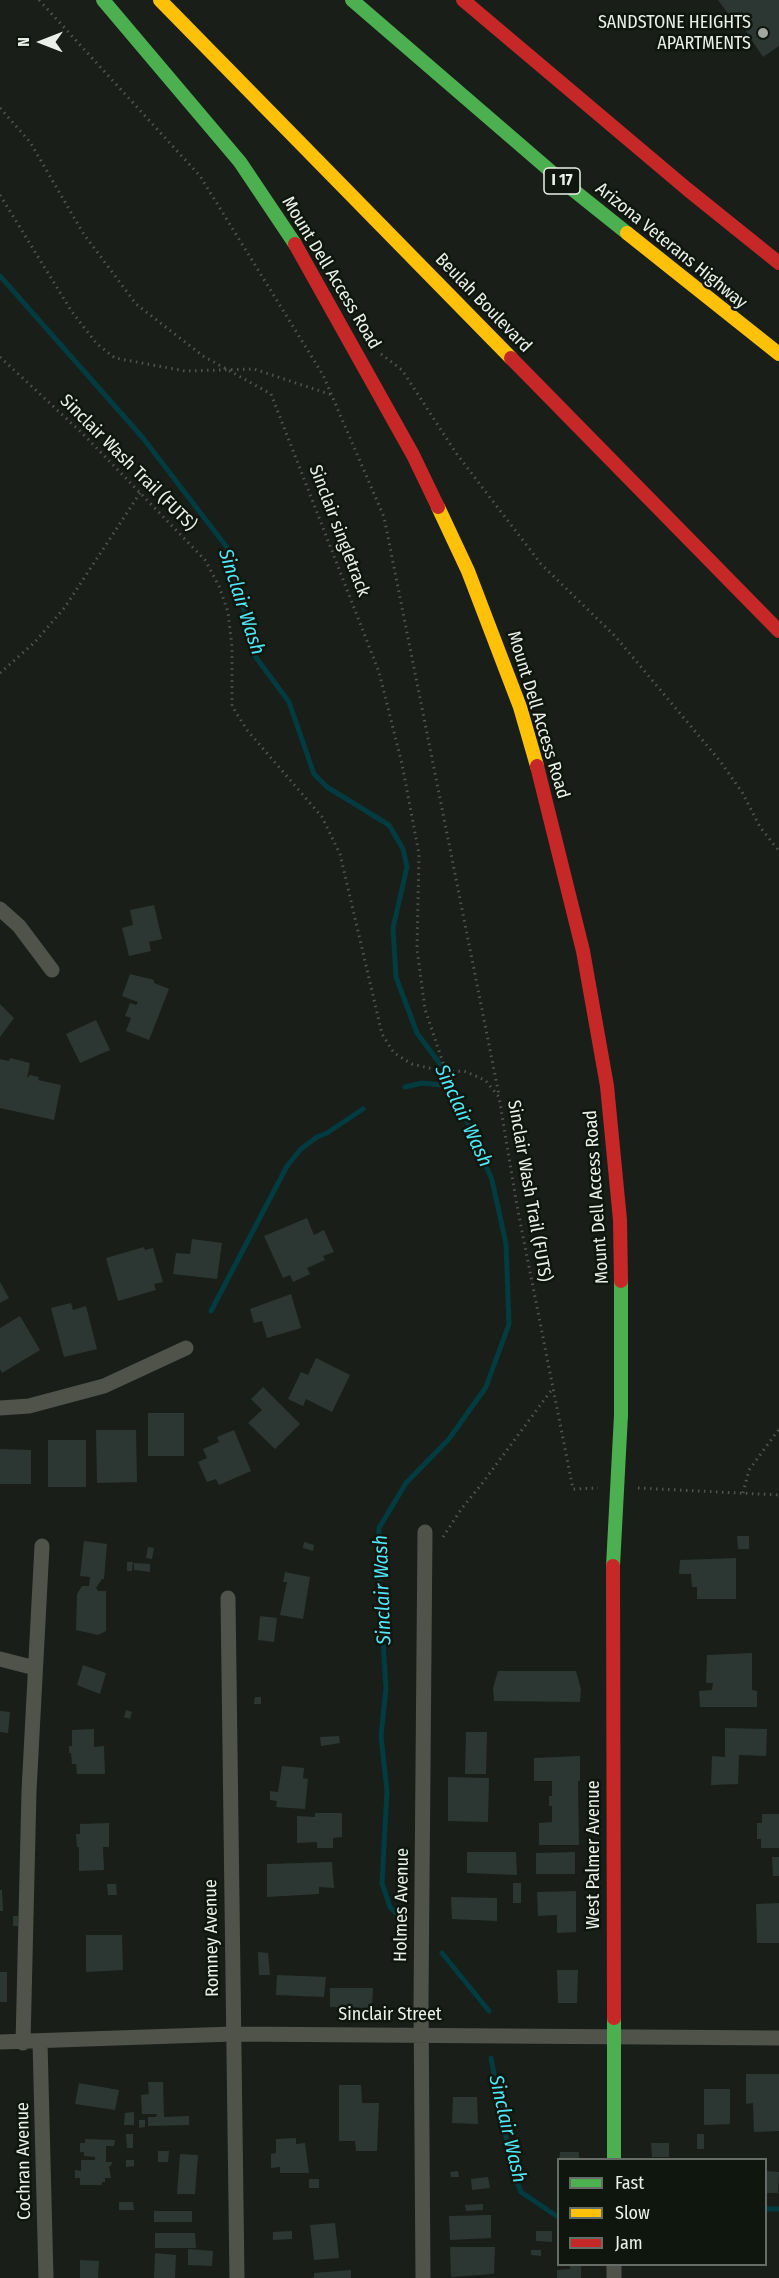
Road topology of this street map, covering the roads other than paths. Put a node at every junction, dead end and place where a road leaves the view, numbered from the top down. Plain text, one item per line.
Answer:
1 (103, 0) edge
2 (160, 0) edge
3 (352, 0) edge
4 (463, 0) edge
5 (779, 263) edge
6 (779, 354) edge
7 (779, 631) edge
8 (0, 909) edge
9 (52, 970) dead end
10 (186, 1348) dead end
11 (0, 1408) edge
12 (425, 1532) dead end
13 (42, 1546) dead end
14 (613, 1550) joint
15 (228, 1598) dead end
16 (0, 1659) edge
17 (35, 1668) junction
18 (233, 2034) junction
19 (422, 2035) junction
20 (614, 2037) junction
21 (779, 2037) edge
22 (0, 2042) edge
23 (40, 2042) junction
24 (23, 2043) junction
25 (614, 2158) edge
26 (46, 2278) edge
27 (237, 2278) edge
28 (423, 2278) edge

1 - 14 main road, Mount Dell Access Road
2 - 7 main road, Beulah Boulevard
3 - 6 main road, Arizona Veterans Highway / I 17
4 - 5 main road
8 - 9 street
10 - 11 street
12 - 19 street, Holmes Avenue
13 - 17 street
14 - 20 main road, West Palmer Avenue
15 - 18 street, Romney Avenue
16 - 17 street
17 - 24 street
18 - 19 street, Sinclair Street
18 - 23 street, Sinclair Street
18 - 27 street, Romney Avenue
19 - 20 street, Sinclair Street
19 - 28 street, Holmes Avenue
20 - 21 street, Sinclair Street
20 - 25 main road, West Palmer Avenue
22 - 24 street, Sinclair Street
23 - 24 street, Sinclair Street
23 - 26 street, Cochran Avenue

